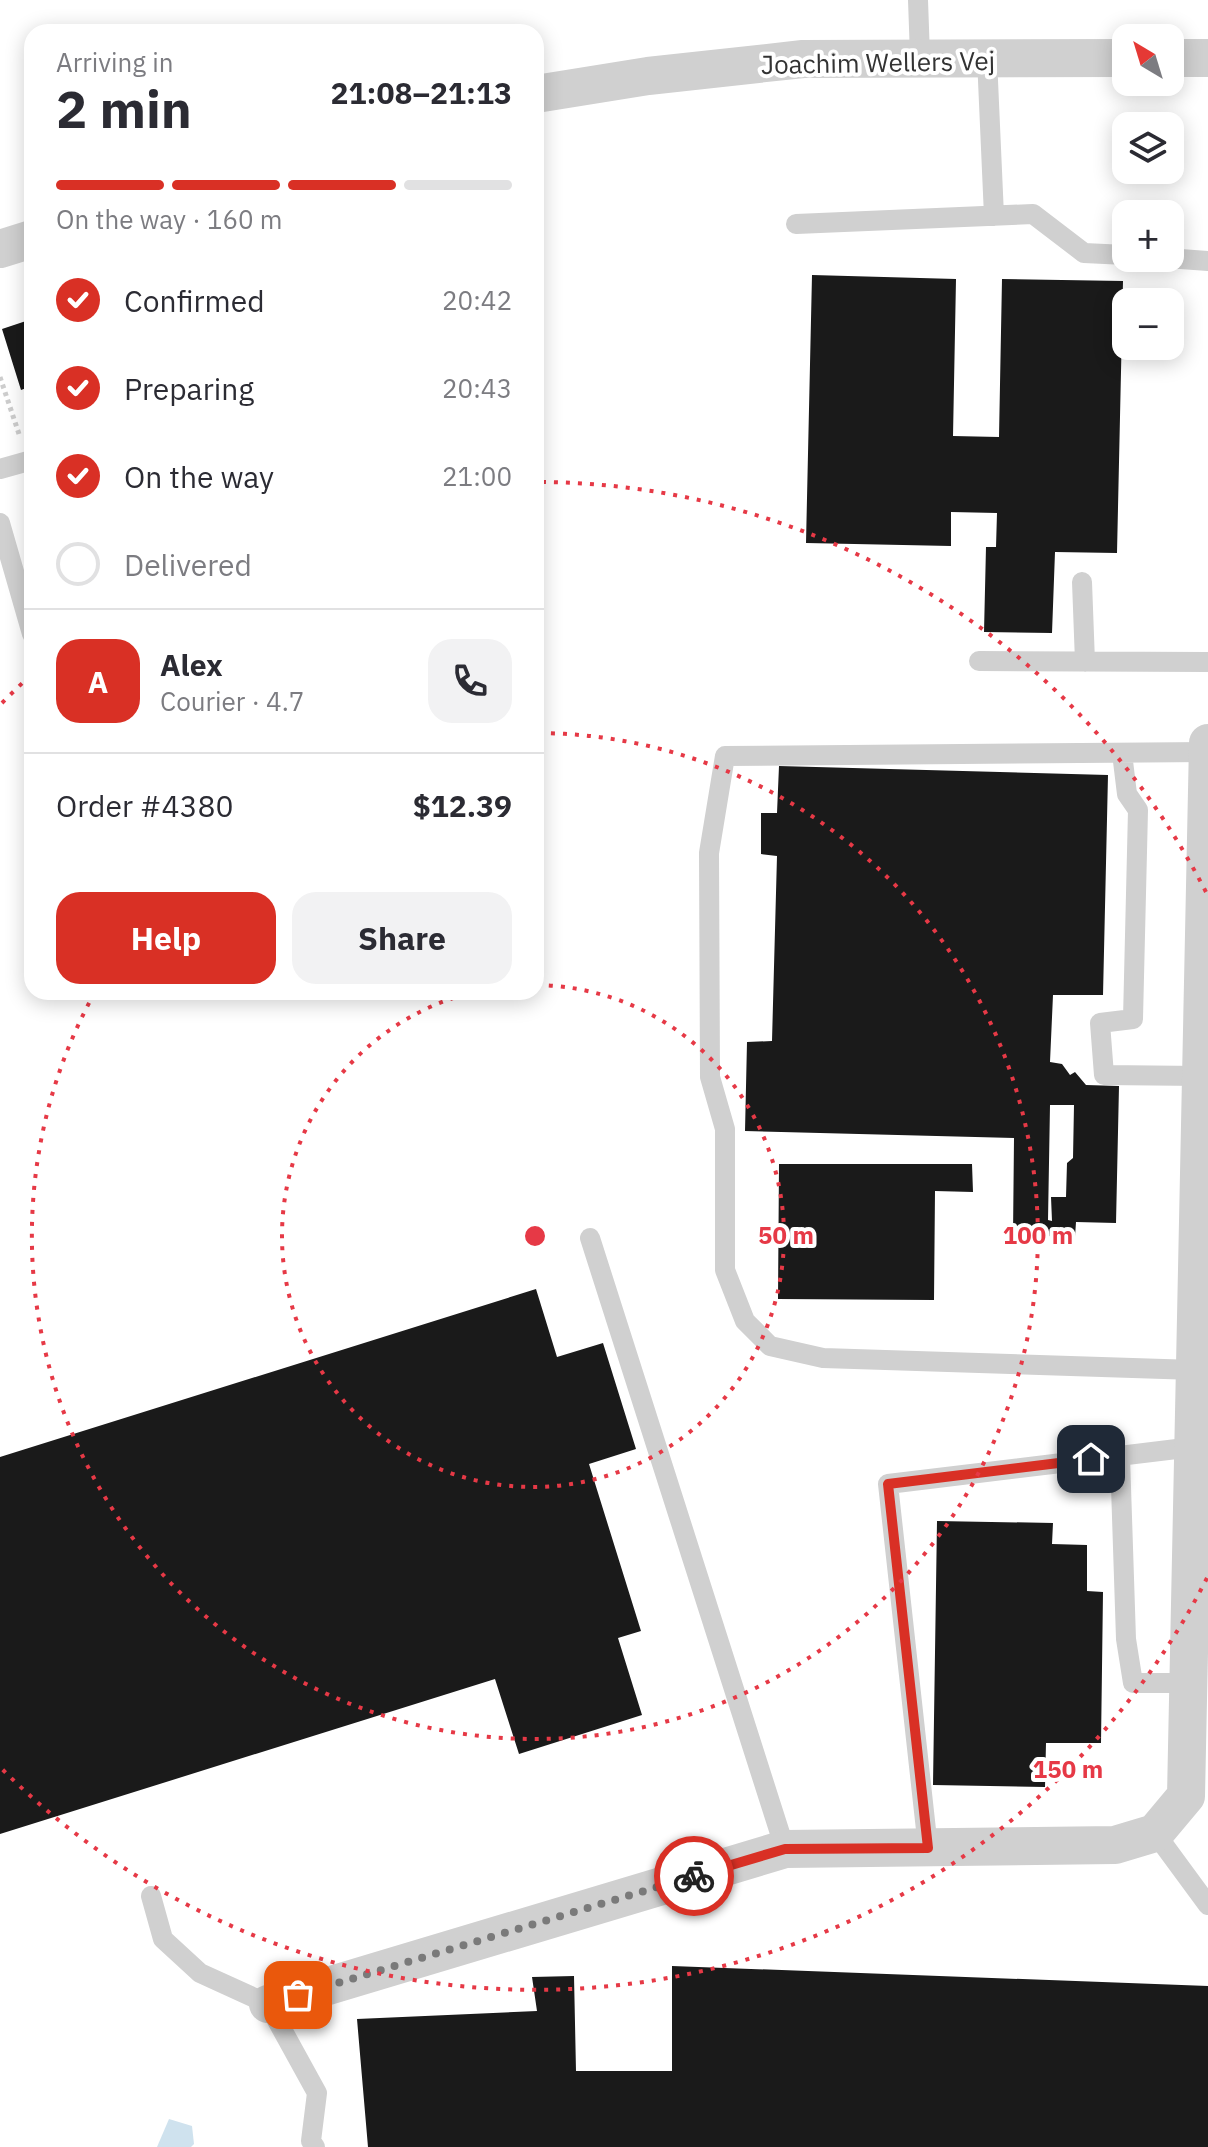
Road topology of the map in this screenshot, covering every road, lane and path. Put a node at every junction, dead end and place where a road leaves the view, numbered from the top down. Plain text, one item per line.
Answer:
1 (918, 0) edge
2 (920, 56) junction
3 (987, 58) junction
4 (1112, 58) edge
5 (1184, 58) edge
6 (1208, 58) edge
7 (544, 93) edge
8 (994, 216) junction
9 (796, 224) dead end
10 (24, 242) edge
11 (0, 249) edge
12 (1112, 254) edge
13 (1184, 259) edge
14 (1208, 261) edge
15 (0, 377) edge
16 (24, 443) edge
17 (24, 462) edge
18 (0, 469) edge
19 (0, 523) edge
20 (1082, 582) dead end
21 (24, 606) edge
22 (979, 661) dead end
23 (1085, 662) junction
24 (1208, 662) edge
25 (1208, 743) edge
26 (1208, 752) edge
27 (1122, 753) junction
28 (1201, 1076) junction
29 (590, 1238) dead end
30 (1195, 1370) junction
31 (1193, 1447) junction
32 (1120, 1456) junction
33 (1188, 1683) junction
34 (1155, 1833) junction
35 (928, 1848) junction
36 (785, 1849) junction
37 (151, 1896) dead end
38 (1208, 1905) edge
39 (268, 2004) junction
40 (315, 2147) edge

1 - 2 lane
2 - 3 street, Joachim Wellers Vej
2 - 7 street, Joachim Wellers Vej
3 - 4 street, Joachim Wellers Vej
3 - 8 lane
5 - 6 street
8 - 9 lane
8 - 12 lane
10 - 11 street
13 - 14 lane
15 - 16 path
17 - 18 lane
19 - 21 lane
20 - 23 lane
22 - 23 lane
23 - 24 lane
25 - 26 street
26 - 27 lane
26 - 28 street
27 - 28 lane
27 - 30 lane
28 - 30 street
29 - 36 lane
30 - 31 street
31 - 32 lane
31 - 33 street
32 - 33 lane
32 - 35 lane
33 - 34 street
34 - 35 street
34 - 38 lane
35 - 36 street
36 - 39 street
37 - 39 lane
39 - 40 lane

